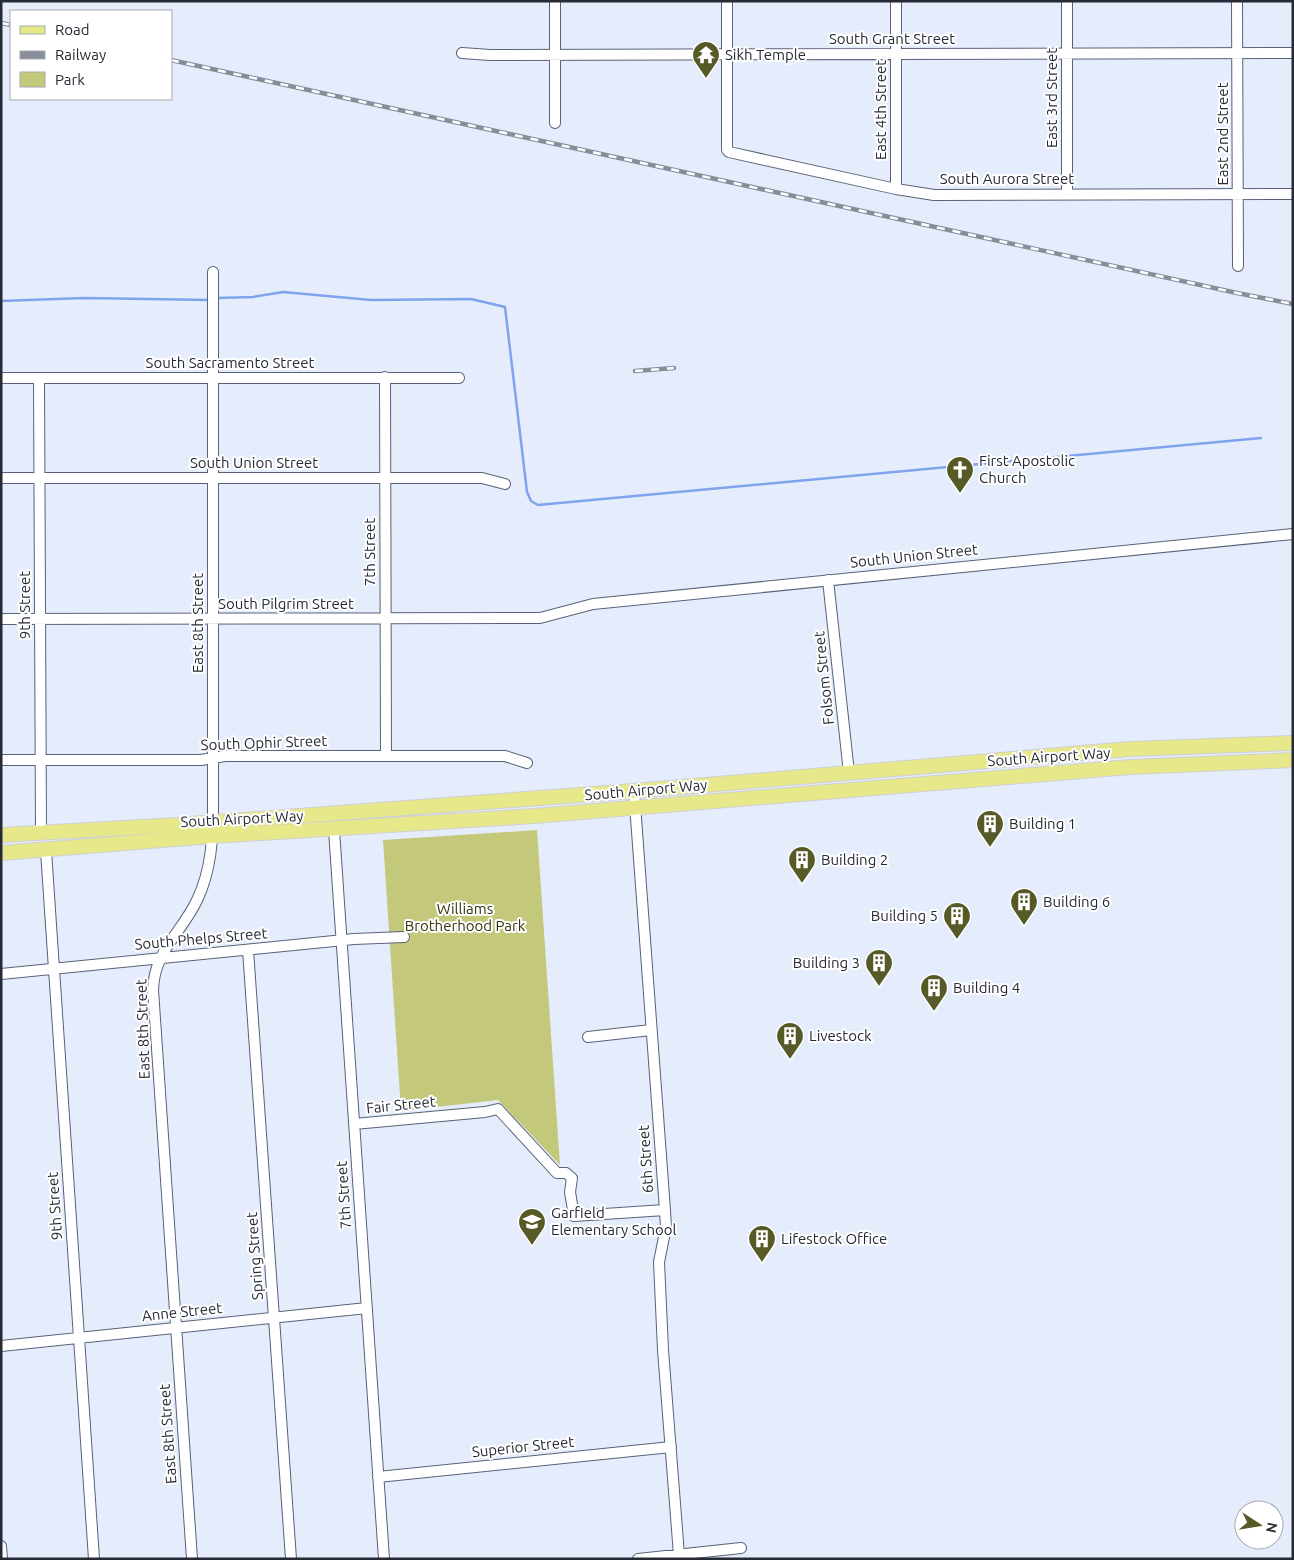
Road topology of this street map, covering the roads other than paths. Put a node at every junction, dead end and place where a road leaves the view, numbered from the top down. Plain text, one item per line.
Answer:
1 (555, 1) edge
2 (727, 1) edge
3 (896, 1) edge
4 (1067, 1) edge
5 (1238, 1) edge
6 (462, 53) dead end
7 (1067, 53) junction
8 (1238, 53) junction
9 (1293, 53) edge
10 (727, 54) junction
11 (896, 54) junction
12 (555, 55) junction
13 (555, 123) dead end
14 (896, 190) junction
15 (1067, 194) junction
16 (1238, 194) junction
17 (1293, 194) edge
18 (1238, 266) dead end
19 (212, 272) dead end
20 (1, 378) edge
21 (39, 378) junction
22 (212, 378) junction
23 (385, 378) junction
24 (459, 378) dead end
25 (385, 477) junction
26 (1, 478) edge
27 (40, 478) junction
28 (212, 478) junction
29 (505, 484) dead end
30 (1293, 534) edge
31 (828, 580) junction
32 (385, 618) junction
33 (540, 618) joint
34 (1, 619) edge
35 (40, 619) junction
36 (213, 619) junction
37 (1293, 743) edge
38 (386, 756) junction
39 (213, 758) junction
40 (1, 760) edge
41 (40, 760) junction
42 (1293, 760) edge
43 (527, 763) dead end
44 (849, 773) junction
45 (634, 791) junction
46 (635, 808) junction
47 (213, 821) junction
48 (334, 830) junction
49 (42, 832) junction
50 (1, 835) edge
51 (212, 836) junction
52 (46, 851) junction
53 (1, 853) edge
54 (404, 937) dead end
55 (341, 941) junction
56 (248, 950) junction
57 (159, 959) junction
58 (54, 969) junction
59 (1, 974) edge
60 (651, 1030) junction
61 (588, 1037) dead end
62 (354, 1124) junction
63 (665, 1210) junction
64 (367, 1308) junction
65 (274, 1318) junction
66 (176, 1328) junction
67 (79, 1338) junction
68 (1, 1346) edge
69 (671, 1447) junction
70 (378, 1476) junction
71 (1, 1546) edge
72 (741, 1548) dead end
73 (679, 1554) junction
74 (2, 1559) edge
75 (94, 1559) edge
76 (192, 1559) edge
77 (290, 1559) edge
78 (384, 1559) edge
79 (638, 1559) edge

1 - 12 street
2 - 10 street
3 - 11 street, East 4th Street
4 - 7 street, East 3rd Street
5 - 8 street, East 2nd Street
6 - 12 street, South Grant Street
7 - 8 street, South Grant Street
7 - 11 street, South Grant Street
7 - 15 street, East 3rd Street
8 - 9 street, South Grant Street
8 - 16 street, East 2nd Street
10 - 11 street, South Grant Street
10 - 12 street, South Grant Street
10 - 14 street, South Aurora Street
11 - 14 street, East 4th Street
12 - 13 street
14 - 15 street, South Aurora Street
15 - 16 street, South Aurora Street
16 - 17 street, South Aurora Street
16 - 18 street, East 2nd Street
19 - 22 street, East 8th Street
20 - 21 street, South Sacramento Street
21 - 22 street, South Sacramento Street
21 - 27 street, 9th Street
22 - 23 street, South Sacramento Street
22 - 28 street, East 8th Street
23 - 24 street, South Sacramento Street
23 - 25 street, 7th Street
25 - 28 street, South Union Street
25 - 29 street, South Union Street
25 - 32 street, 7th Street
26 - 27 street, South Union Street
27 - 28 street, South Union Street
27 - 35 street, 9th Street
28 - 36 street, East 8th Street
30 - 31 street, South Union Street
31 - 33 street, South Union Street
31 - 44 street, Folsom Street
32 - 33 street, South Pilgrim Street
32 - 36 street, South Pilgrim Street
32 - 38 street, 7th Street
34 - 35 street, South Pilgrim Street
35 - 36 street, South Pilgrim Street
35 - 41 street, 9th Street
36 - 39 street, East 8th Street
37 - 44 main road, South Airport Way
38 - 39 street, South Ophir Street
38 - 43 street, South Ophir Street
39 - 41 street, South Ophir Street
39 - 47 street, East 8th Street
40 - 41 street, South Ophir Street
41 - 49 street, 9th Street
42 - 46 main road, South Airport Way
44 - 45 main road, South Airport Way
45 - 46 street, 6th Street
45 - 47 main road, South Airport Way
46 - 48 main road, South Airport Way
46 - 60 street, 6th Street
47 - 49 main road, South Airport Way
47 - 51 street, East 8th Street
48 - 51 main road, South Airport Way
48 - 55 street, 7th Street
49 - 50 main road, South Airport Way
51 - 52 main road, South Airport Way
51 - 57 street, East 8th Street
52 - 53 main road, South Airport Way
52 - 58 street, 9th Street
54 - 55 street, South Phelps Street
55 - 56 street, South Phelps Street
55 - 62 street, 7th Street
56 - 57 street, South Phelps Street
56 - 65 street, Spring Street
57 - 58 street, South Phelps Street
57 - 66 street, East 8th Street
58 - 59 street, South Phelps Street
58 - 67 street, 9th Street
60 - 61 street
60 - 63 street, 6th Street
62 - 63 street, Fair Street
62 - 64 street, 7th Street
63 - 69 street, 6th Street
64 - 65 street, Anne Street
64 - 70 street, 7th Street
65 - 66 street, Anne Street
65 - 77 street, Spring Street
66 - 67 street, Anne Street
66 - 76 street, East 8th Street
67 - 68 street, Anne Street
67 - 75 street, 9th Street
69 - 70 street, Superior Street
69 - 73 street, 6th Street
70 - 78 street, 7th Street
71 - 74 street
72 - 73 street
73 - 79 street

